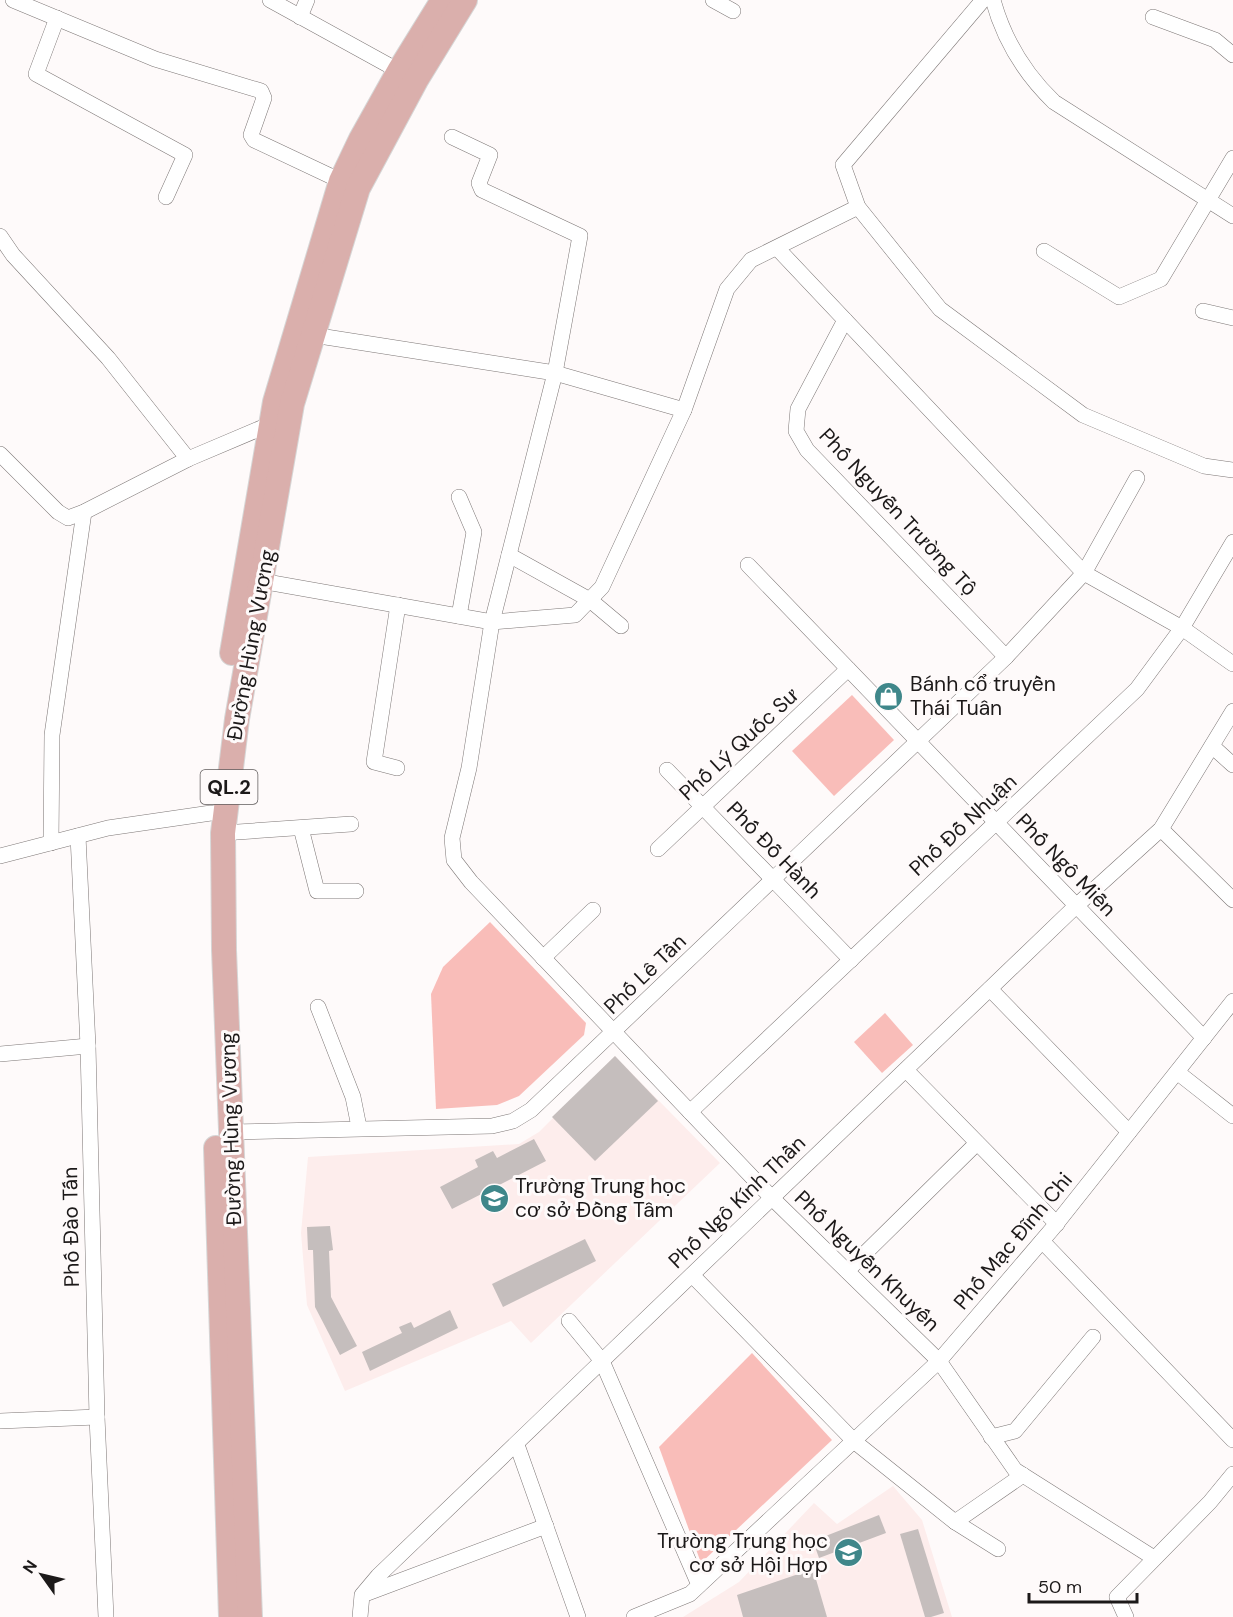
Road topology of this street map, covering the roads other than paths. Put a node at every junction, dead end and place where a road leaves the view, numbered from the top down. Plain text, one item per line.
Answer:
1 (13, 0) edge
2 (270, 0) edge
3 (307, 0) edge
4 (443, 0) edge
5 (465, 0) edge
6 (713, 0) edge
7 (983, 0) edge
8 (993, 0) edge
9 (733, 11) dead end
10 (300, 17) junction
11 (1154, 17) dead end
12 (57, 18) junction
13 (1233, 55) edge
14 (399, 71) junction
15 (452, 137) dead end
16 (1233, 158) edge
17 (341, 180) junction
18 (166, 197) dead end
19 (1208, 200) junction
20 (858, 207) junction
21 (1233, 216) edge
22 (0, 236) edge
23 (777, 248) junction
24 (1044, 251) dead end
25 (1203, 311) dead end
26 (1233, 318) edge
27 (845, 320) junction
28 (313, 335) junction
29 (555, 373) junction
30 (684, 410) junction
31 (273, 423) junction
32 (0, 454) edge
33 (188, 459) junction
34 (1233, 470) edge
35 (1137, 478) dead end
36 (459, 497) dead end
37 (84, 512) junction
38 (1233, 542) edge
39 (509, 555) junction
40 (748, 565) dead end
41 (1084, 573) junction
42 (261, 581) junction
43 (590, 600) junction
44 (398, 605) junction
45 (459, 616) junction
46 (492, 622) junction
47 (621, 626) dead end
48 (1182, 628) junction
49 (1006, 657) junction
50 (1233, 664) edge
51 (848, 669) junction
52 (1233, 711) edge
53 (918, 742) junction
54 (1212, 746) junction
55 (1233, 765) edge
56 (397, 768) dead end
57 (667, 770) dead end
58 (703, 806) junction
59 (220, 819) junction
60 (996, 823) junction
61 (351, 824) dead end
62 (301, 828) junction
63 (1161, 829) junction
64 (78, 836) junction
65 (51, 843) junction
66 (658, 849) dead end
67 (0, 856) edge
68 (774, 880) junction
69 (356, 891) dead end
70 (1233, 900) edge
71 (1076, 906) junction
72 (594, 910) dead end
73 (543, 958) junction
74 (851, 960) junction
75 (990, 989) junction
76 (1233, 1001) edge
77 (318, 1007) dead end
78 (615, 1033) junction
79 (1204, 1038) junction
80 (88, 1046) junction
81 (0, 1054) edge
82 (906, 1070) junction
83 (1177, 1072) junction
84 (690, 1112) junction
85 (1233, 1116) edge
86 (359, 1127) junction
87 (232, 1132) junction
88 (1129, 1132) junction
89 (978, 1143) junction
90 (772, 1198) junction
91 (1057, 1224) junction
92 (1042, 1241) junction
93 (847, 1271) junction
94 (692, 1275) junction
95 (569, 1321) dead end
96 (1093, 1337) dead end
97 (602, 1361) junction
98 (939, 1361) junction
99 (96, 1417) junction
100 (0, 1421) edge
101 (991, 1437) junction
102 (1233, 1440) edge
103 (855, 1442) junction
104 (517, 1445) junction
105 (1233, 1474) edge
106 (1023, 1475) junction
107 (955, 1522) junction
108 (546, 1527) junction
109 (998, 1549) dead end
110 (1154, 1558) junction
111 (699, 1586) junction
112 (362, 1595) junction
113 (638, 1616) edge
114 (106, 1617) edge
115 (231, 1617) edge
116 (250, 1617) edge
117 (360, 1617) edge
118 (578, 1617) edge
119 (1126, 1617) edge

1 - 12 street
2 - 10 street
3 - 10 street
4 - 14 main road, Đường Hùng Vương / QL.2
5 - 28 main road, Đường Hùng Vương / QL.2
6 - 9 street
7 - 20 street
8 - 19 street
10 - 14 street
11 - 13 street
12 - 17 street
12 - 18 street
14 - 17 main road, Đường Hùng Vương / QL.2
15 - 29 street, Phố Nguyễn Khuyến
16 - 19 street
17 - 31 main road, Đường Hùng Vương / QL.2
19 - 21 street
19 - 24 street
20 - 23 street
20 - 34 street
22 - 33 street
23 - 27 street
23 - 30 street
25 - 26 street
27 - 41 street
27 - 49 street, Phố Nguyễn Trường Tộ
28 - 29 street
28 - 42 main road, Đường Hùng Vương / QL.2
29 - 30 street
29 - 39 street, Phố Nguyễn Khuyến
30 - 43 street
31 - 33 street
31 - 59 main road, Đường Hùng Vương / QL.2
32 - 37 street
33 - 37 street
35 - 41 street, Phố Lê Tần
36 - 45 street
37 - 65 street
38 - 48 street, Phố Đỗ Nhuận
39 - 43 street
39 - 46 street, Phố Nguyễn Khuyến
40 - 51 street, Phố Ngô Miễn
41 - 48 street
41 - 49 street, Phố Lê Tần
42 - 44 street
42 - 59 main road, Đường Hùng Vương / QL.2
43 - 46 street
43 - 47 street
44 - 45 street
44 - 56 street
45 - 46 street
46 - 73 street, Phố Nguyễn Khuyến
48 - 50 street
48 - 60 street, Phố Đỗ Nhuận
49 - 53 street, Phố Lê Tần
51 - 53 street, Phố Ngô Miễn
51 - 58 street, Phố Lý Quốc Sư
52 - 54 street, Phố Ngô Kính Thần
53 - 60 street, Phố Ngô Miễn
53 - 68 street, Phố Lê Tần
54 - 55 street
54 - 63 street, Phố Ngô Kính Thần
57 - 58 street, Phố Đỗ Hành
58 - 66 street, Phố Lý Quốc Sư
58 - 68 street, Phố Đỗ Hành
59 - 62 street
59 - 64 street
59 - 87 main road, Đường Hùng Vương / QL.2
59 - 115 main road, Đường Hùng Vương / QL.2
60 - 71 street, Phố Ngô Miễn
60 - 74 street, Phố Đỗ Nhuận
61 - 62 street
62 - 69 street
63 - 70 street
63 - 71 street, Phố Ngô Kính Thần
64 - 65 street
64 - 80 street, Phố Đào Tấn
65 - 67 street
68 - 74 street, Phố Đỗ Hành
68 - 78 street, Phố Lê Tần
71 - 75 street, Phố Ngô Kính Thần
71 - 79 street, Phố Ngô Miễn
72 - 73 street
73 - 78 street, Phố Nguyễn Khuyến
74 - 84 street, Phố Đỗ Nhuận
75 - 82 street, Phố Ngô Kính Thần
75 - 88 street
76 - 79 street, Phố Mạc Đĩnh Chi
77 - 86 street
78 - 84 street, Phố Nguyễn Khuyến
78 - 86 street, Phố Lê Tần
79 - 83 street, Phố Mạc Đĩnh Chi
80 - 81 street
80 - 99 street, Phố Đào Tấn
82 - 89 street
82 - 90 street, Phố Ngô Kính Thần
83 - 85 street
83 - 88 street, Phố Mạc Đĩnh Chi
84 - 90 street, Phố Nguyễn Khuyến
86 - 87 street, Phố Lê Tần
87 - 116 main road, Đường Hùng Vương / QL.2
88 - 91 street, Phố Mạc Đĩnh Chi
89 - 91 street
89 - 93 street
90 - 93 street, Phố Nguyễn Khuyến
90 - 94 street, Phố Ngô Kính Thần
91 - 92 street, Phố Mạc Đĩnh Chi
92 - 98 street, Phố Mạc Đĩnh Chi
92 - 102 street
93 - 98 street, Phố Nguyễn Khuyến
94 - 97 street, Phố Ngô Kính Thần
94 - 103 street
95 - 97 street
96 - 101 street
97 - 104 street, Phố Ngô Kính Thần
97 - 111 street
98 - 101 street, Phố Nguyễn Khuyến
98 - 103 street, Phố Mạc Đĩnh Chi
99 - 100 street
99 - 114 street, Phố Đào Tấn
101 - 106 street, Phố Nguyễn Khuyến
103 - 107 street
103 - 111 street, Phố Mạc Đĩnh Chi
104 - 108 street
104 - 112 street, Phố Ngô Kính Thần
105 - 110 street
106 - 107 street
106 - 110 street, Phố Nguyễn Khuyến
107 - 109 street
108 - 112 street
108 - 118 street
110 - 119 street
111 - 113 street, Phố Mạc Đĩnh Chi
112 - 117 street

